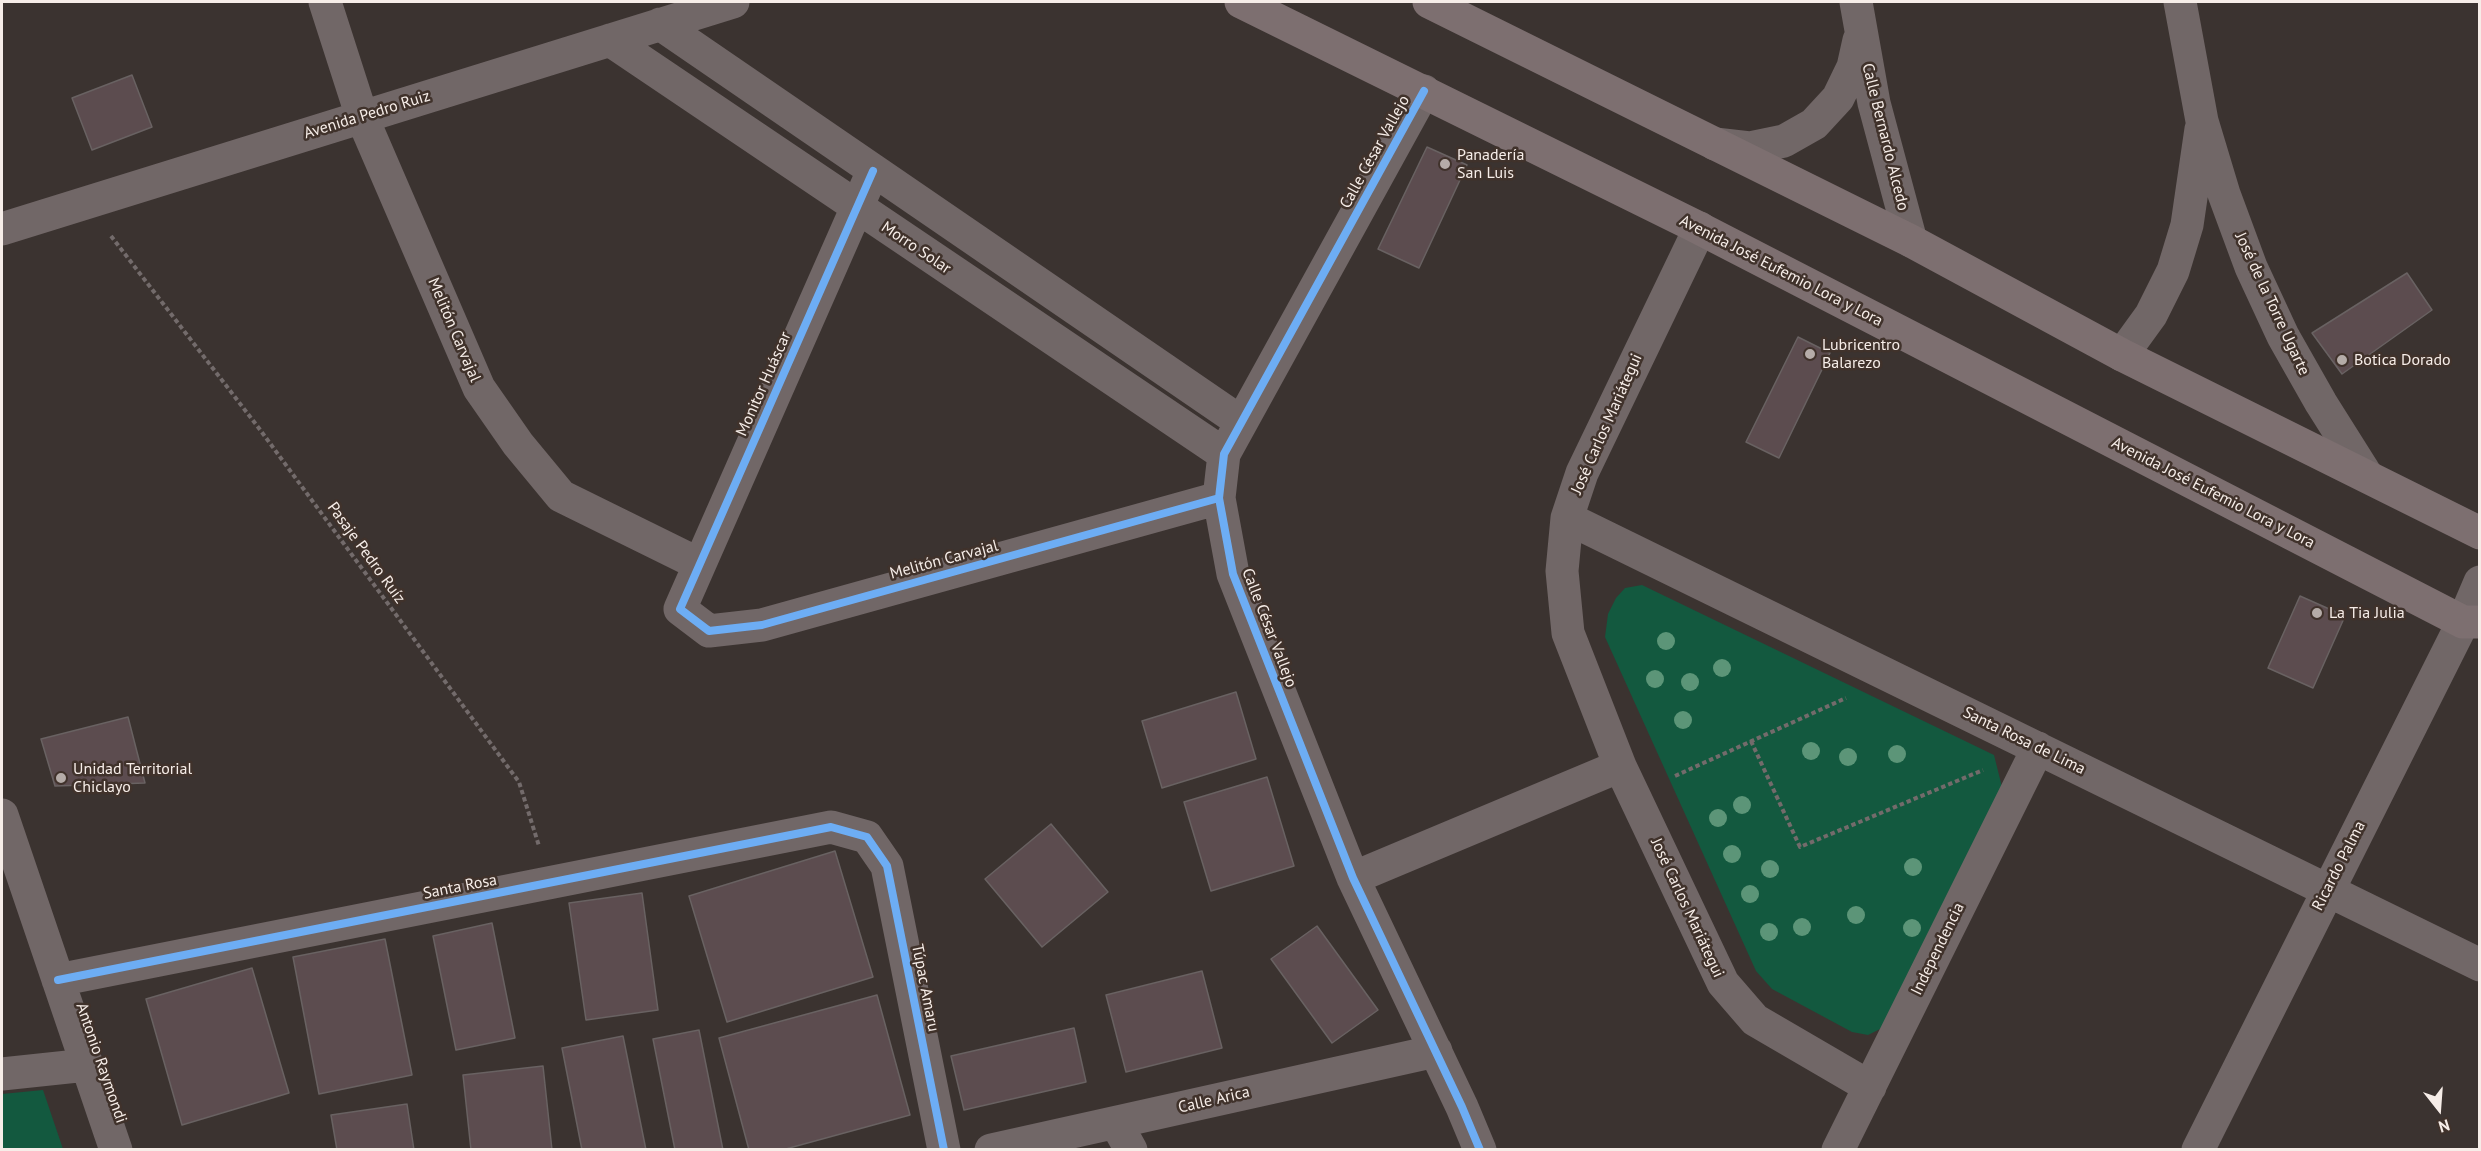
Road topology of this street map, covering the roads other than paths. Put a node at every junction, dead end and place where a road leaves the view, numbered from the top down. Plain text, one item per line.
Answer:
1 (325, 2) edge
2 (733, 2) edge
3 (1241, 2) edge
4 (1429, 2) edge
5 (2180, 2) edge
6 (1858, 17) edge
7 (660, 24) junction
8 (610, 40) junction
9 (1424, 91) junction
10 (362, 117) junction
11 (2202, 121) junction
12 (1715, 144) junction
13 (873, 171) junction
14 (857, 208) junction
15 (1700, 228) junction
16 (2, 229) edge
17 (1911, 241) junction
18 (2122, 355) junction
19 (1242, 422) junction
20 (1224, 454) junction
21 (2367, 476) junction
22 (1219, 498) junction
23 (1567, 518) junction
24 (2480, 533) edge
25 (699, 564) junction
26 (2480, 582) edge
27 (680, 609) joint
28 (2474, 624) edge
29 (2038, 748) junction
30 (1620, 766) junction
31 (2, 815) edge
32 (867, 837) joint
33 (1353, 878) junction
34 (12, 879) edge
35 (2327, 889) junction
36 (2480, 965) edge
37 (58, 980) junction
38 (1436, 1051) junction
39 (87, 1065) junction
40 (2, 1074) edge
41 (1870, 1087) junction
42 (1124, 1136) edge
43 (116, 1149) edge
44 (944, 1149) edge
45 (992, 1149) edge
46 (1480, 1149) edge
47 (1838, 1149) edge
48 (2198, 1149) edge

1 - 10 street, Melitón Carvajal
2 - 7 street, Avenida Pedro Ruiz
3 - 9 main road, Avenida José Eufemio Lora y Lora
4 - 12 main road
5 - 11 street, José de la Torre Ugarte
6 - 12 street, Calle Bernardo Alcedo
6 - 17 street, Calle Bernardo Alcedo
7 - 8 street, Avenida Pedro Ruiz
7 - 13 street
8 - 10 street, Avenida Pedro Ruiz
8 - 14 street, Morro Solar
9 - 15 main road, Avenida José Eufemio Lora y Lora
9 - 19 street, Calle César Vallejo
10 - 16 street, Avenida Pedro Ruiz
10 - 25 street, Melitón Carvajal
11 - 18 street, José de la Torre Ugarte
11 - 21 street, José de la Torre Ugarte
12 - 17 main road
13 - 14 street, Monitor Huáscar
13 - 19 street
14 - 20 street, Morro Solar
14 - 25 street, Monitor Huáscar
15 - 23 street, José Carlos Mariátegui
15 - 28 main road, Avenida José Eufemio Lora y Lora
17 - 18 main road
18 - 21 main road
19 - 20 street, Calle César Vallejo
20 - 22 street, Calle César Vallejo
21 - 24 main road
22 - 27 street, Melitón Carvajal
22 - 33 street, Calle César Vallejo
23 - 29 street, Santa Rosa de Lima
23 - 30 street, José Carlos Mariátegui
25 - 27 street, Monitor Huáscar
26 - 28 street, Ricardo Palma
28 - 35 street, Ricardo Palma
29 - 35 street, Santa Rosa de Lima
29 - 41 street, Independencia
30 - 33 street
30 - 41 street, José Carlos Mariátegui
31 - 34 street, Antonio Raymondi
32 - 37 street, Santa Rosa
32 - 44 street, Túpac Amaru
33 - 38 street, Calle César Vallejo
34 - 37 street, Antonio Raymondi
35 - 36 street, Santa Rosa de Lima
35 - 48 street, Ricardo Palma
37 - 39 street, Antonio Raymondi
38 - 42 street, Calle Arica
38 - 46 street, Calle César Vallejo
39 - 40 street
39 - 43 street, Antonio Raymondi
41 - 47 street, Independencia
42 - 45 street, Calle Arica

